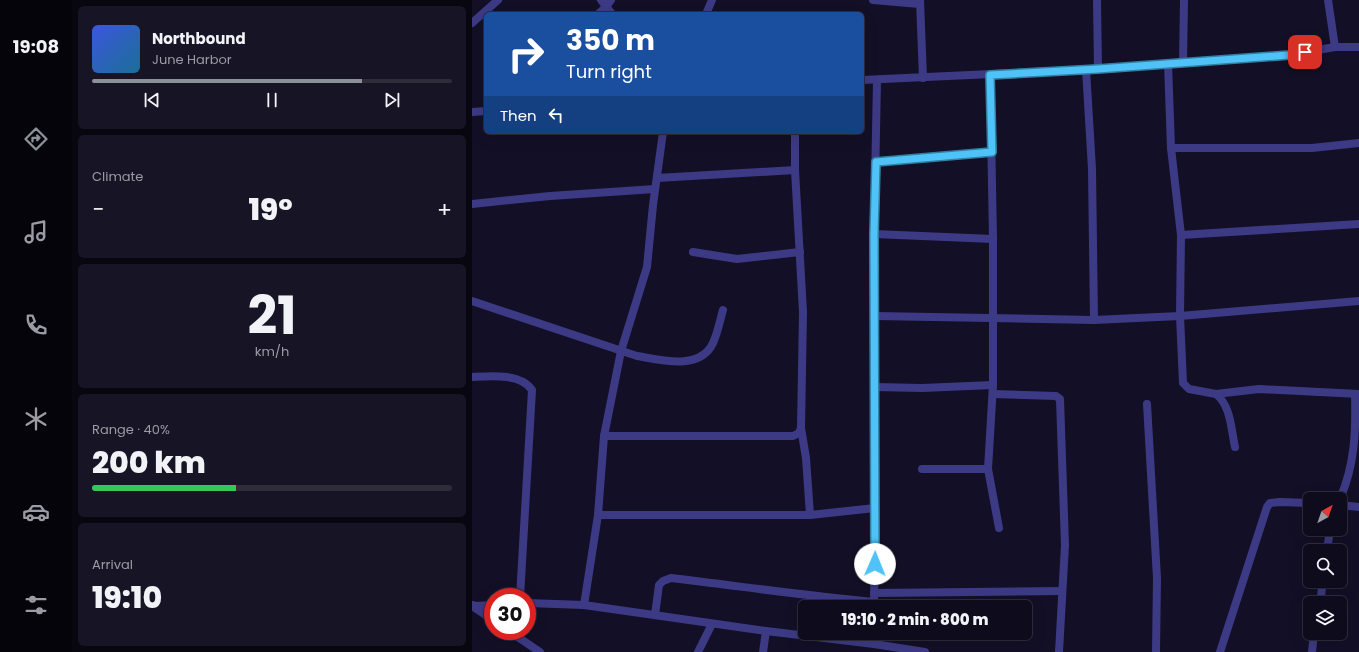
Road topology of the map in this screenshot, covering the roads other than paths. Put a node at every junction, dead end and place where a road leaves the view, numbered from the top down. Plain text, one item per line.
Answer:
1 (498, 0) edge
2 (601, 0) edge
3 (611, 0) edge
4 (712, 0) edge
5 (873, 0) edge
6 (1098, 0) edge
7 (1184, 0) edge
8 (1328, 0) edge
9 (920, 2) edge
10 (606, 7) junction
11 (484, 12) edge
12 (484, 12) edge
13 (600, 12) edge
14 (610, 12) edge
15 (707, 12) edge
16 (472, 23) edge
17 (1336, 47) junction
18 (1359, 47) edge
19 (1183, 62) junction
20 (1168, 63) junction
21 (1086, 69) junction
22 (1098, 69) junction
23 (990, 75) junction
24 (923, 78) junction
25 (864, 80) edge
26 (877, 80) junction
27 (484, 111) edge
28 (472, 112) edge
29 (663, 134) edge
30 (796, 134) edge
31 (1359, 143) edge
32 (1171, 148) junction
33 (992, 152) junction
34 (876, 162) junction
35 (796, 170) junction
36 (657, 178) junction
37 (656, 189) junction
38 (472, 204) edge
39 (1359, 224) edge
40 (874, 234) junction
41 (1181, 235) junction
42 (993, 239) junction
43 (693, 252) dead end
44 (800, 252) junction
45 (472, 301) edge
46 (1359, 301) edge
47 (723, 310) dead end
48 (875, 316) junction
49 (1180, 316) junction
50 (994, 318) junction
51 (1094, 320) junction
52 (622, 351) junction
53 (472, 377) edge
54 (875, 387) junction
55 (993, 390) junction
56 (1216, 394) junction
57 (1357, 394) edge
58 (1147, 404) dead end
59 (801, 428) junction
60 (604, 436) junction
61 (1235, 447) dead end
62 (922, 469) dead end
63 (988, 469) junction
64 (1342, 492) edge
65 (1303, 503) edge
66 (1347, 506) edge
67 (1359, 507) edge
68 (875, 508) junction
69 (598, 515) junction
70 (810, 515) junction
71 (999, 528) dead end
72 (521, 588) edge
73 (1062, 591) junction
74 (874, 593) junction
75 (814, 597) junction
76 (814, 600) edge
77 (836, 600) edge
78 (874, 600) edge
79 (536, 603) edge
80 (584, 605) junction
81 (472, 606) edge
82 (484, 606) edge
83 (484, 614) edge
84 (655, 615) junction
85 (712, 624) junction
86 (766, 631) junction
87 (798, 634) edge
88 (522, 640) edge
89 (846, 640) edge
90 (874, 640) edge
91 (1313, 640) edge
92 (874, 644) junction
93 (540, 652) edge
94 (698, 652) edge
95 (763, 652) edge
96 (925, 652) edge
97 (1059, 652) edge
98 (1156, 652) edge
99 (1220, 652) edge
100 (1312, 652) edge

1 - 11 street
2 - 10 street
3 - 10 street
4 - 15 street
5 - 9 street
6 - 22 street
7 - 19 street
8 - 17 street
9 - 24 street
10 - 13 street
10 - 14 street
12 - 16 street
17 - 18 street
17 - 19 street
19 - 20 street
20 - 22 street
20 - 32 street
21 - 22 street
21 - 23 street
21 - 51 street
23 - 24 street
23 - 33 street
24 - 26 street
25 - 26 street
26 - 34 street
27 - 28 street
29 - 36 street
30 - 35 street
31 - 32 street
32 - 41 street
33 - 34 street
33 - 42 street
34 - 40 street
35 - 36 street
35 - 44 street
36 - 37 street
37 - 38 street
37 - 52 street
39 - 41 street
40 - 42 street
40 - 48 street
41 - 49 street
42 - 50 street
43 - 44 street
44 - 59 street
45 - 52 street
46 - 49 street
47 - 52 street
48 - 50 street
48 - 54 street
49 - 51 street
49 - 56 street
50 - 51 street
50 - 55 street
52 - 60 street
53 - 72 street
54 - 55 street
54 - 68 street
55 - 63 street
55 - 73 street
56 - 57 street
56 - 61 street
57 - 64 street
58 - 98 street
59 - 60 street
59 - 70 street
60 - 69 street
62 - 63 street
63 - 71 street
65 - 99 street
66 - 67 street
68 - 70 street
68 - 74 street
69 - 70 street
69 - 80 street
73 - 74 street
73 - 97 street
74 - 78 street
75 - 76 street
75 - 77 street
75 - 84 street
79 - 80 street
80 - 84 street
81 - 82 street
81 - 83 street
84 - 85 street
85 - 86 street
85 - 94 street
86 - 87 street
86 - 95 street
88 - 93 street
89 - 92 street
90 - 92 street
91 - 100 street
92 - 96 street

